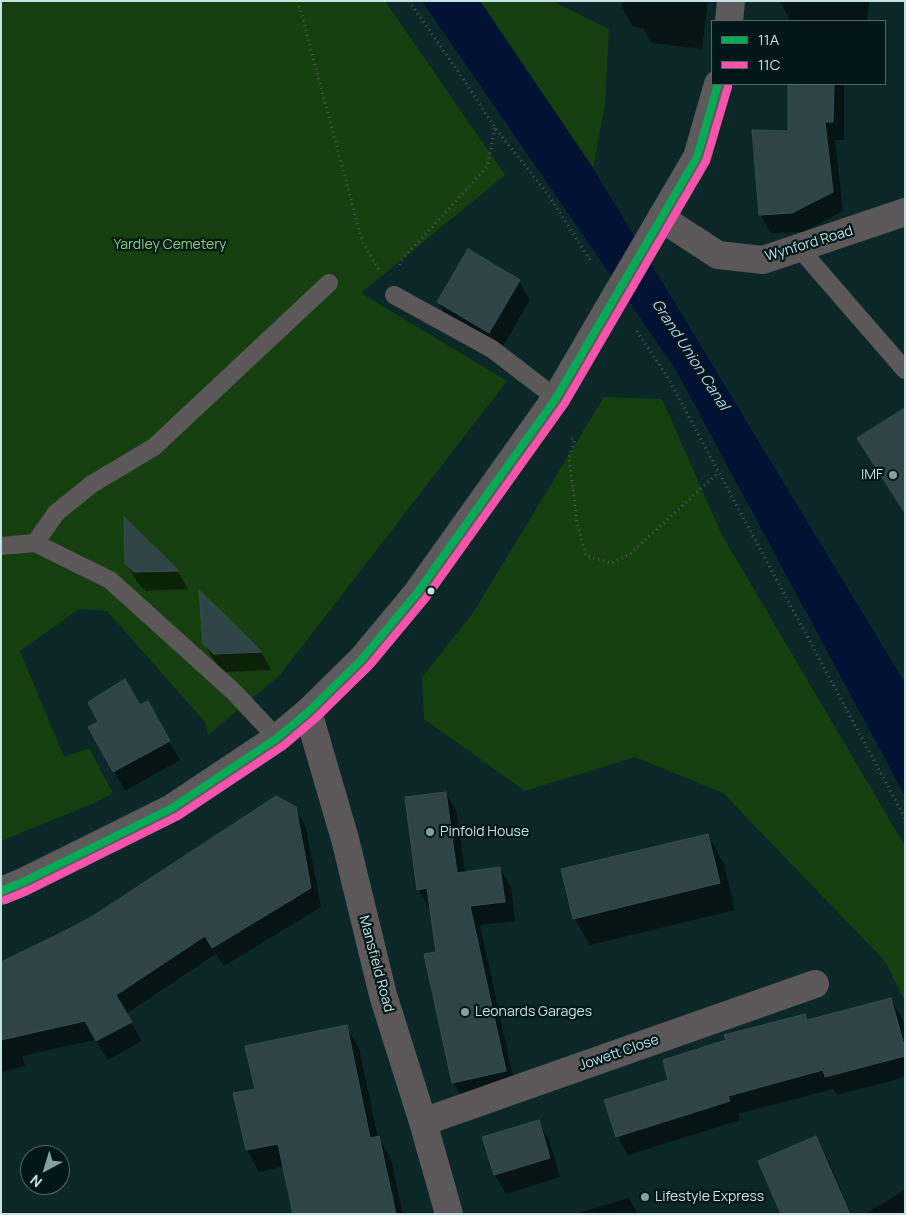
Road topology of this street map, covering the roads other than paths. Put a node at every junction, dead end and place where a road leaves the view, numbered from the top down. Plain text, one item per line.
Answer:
1 (731, 1) edge
2 (729, 20) edge
3 (718, 85) edge
4 (905, 212) edge
5 (657, 224) junction
6 (800, 249) junction
7 (328, 283) dead end
8 (394, 294) road end
9 (905, 370) edge
10 (549, 407) junction
11 (35, 542) junction
12 (1, 546) edge
13 (308, 712) junction
14 (277, 738) junction
15 (1, 891) edge
16 (814, 984) dead end
17 (424, 1122) junction
18 (449, 1214) edge

1 - 2 main road
3 - 5 main road
4 - 6 street, Wynford Road
5 - 6 street, Wynford Road
5 - 10 main road
6 - 9 lane
7 - 11 lane
8 - 10 lane
10 - 13 main road
11 - 12 lane
11 - 14 lane
13 - 14 main road
13 - 17 street, Mansfield Road
14 - 15 main road
16 - 17 street, Jowett Close
17 - 18 street, Mansfield Road

